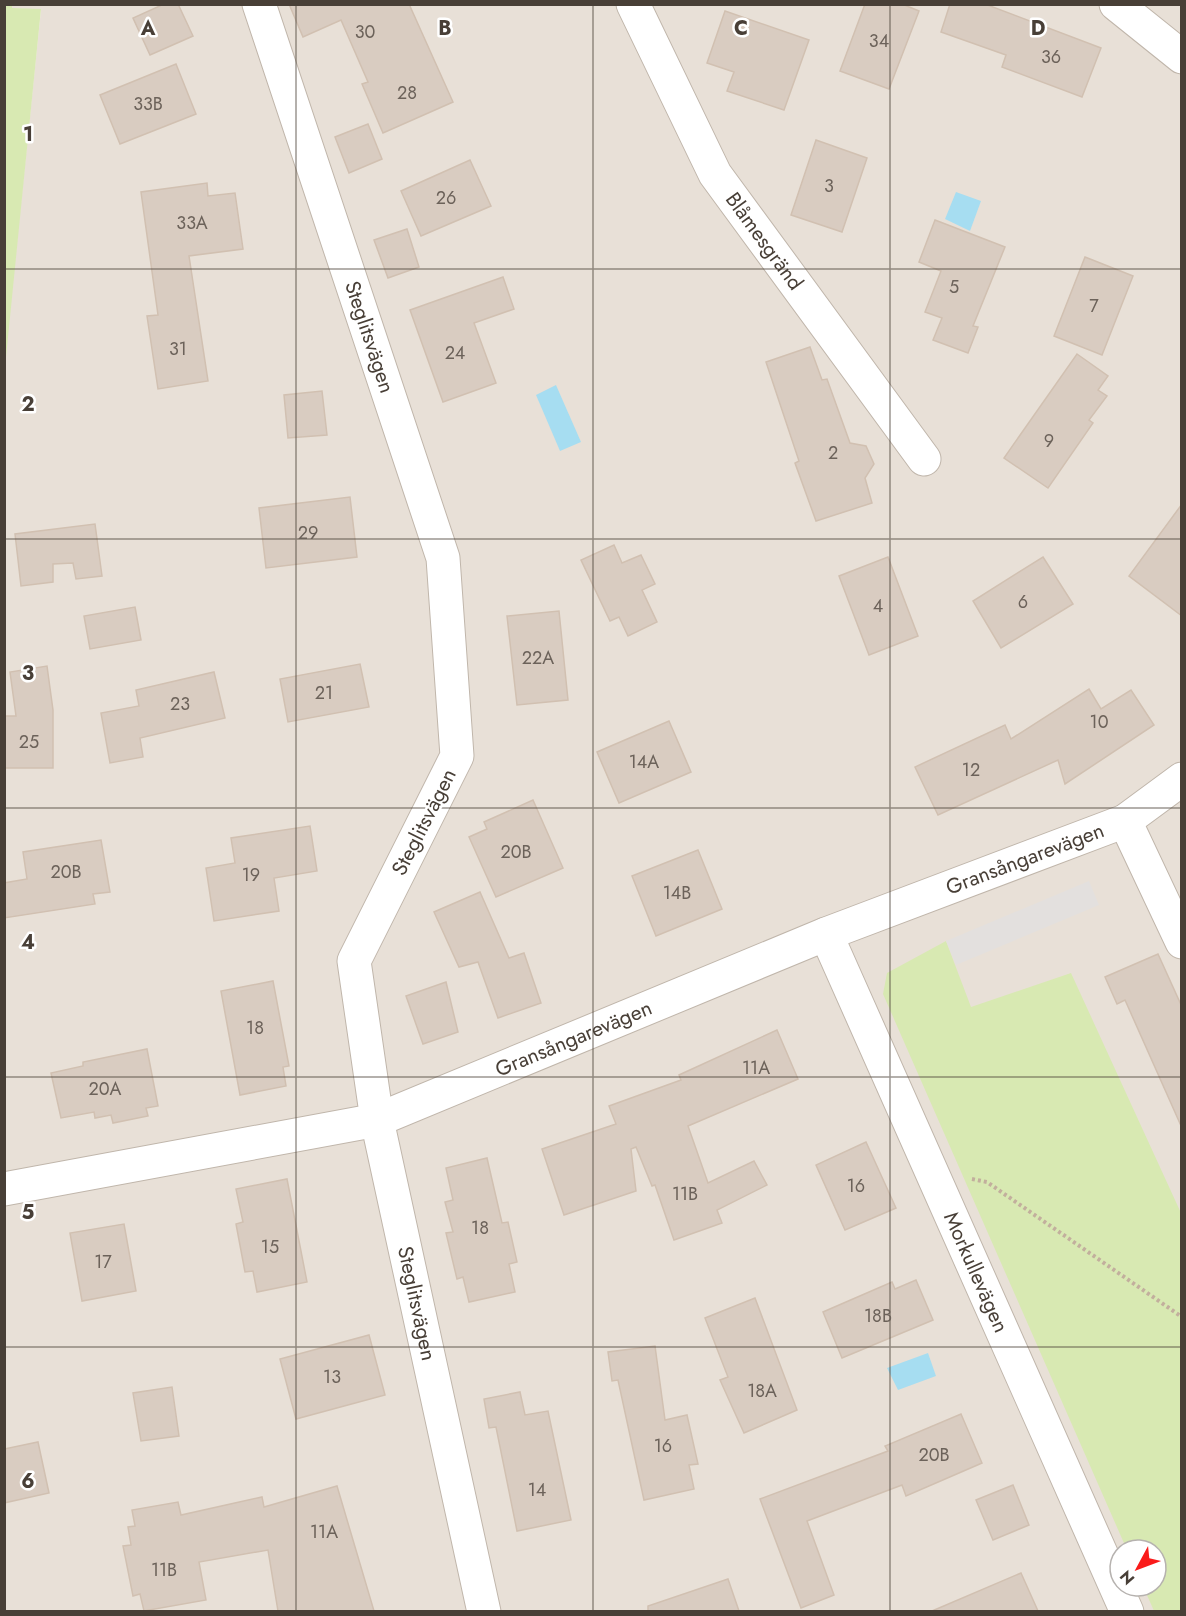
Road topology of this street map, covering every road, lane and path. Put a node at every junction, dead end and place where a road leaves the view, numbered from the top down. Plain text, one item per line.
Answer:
1 (259, 4) edge
2 (633, 4) edge
3 (1116, 4) edge
4 (1182, 57) edge
5 (924, 459) dead end
6 (1182, 780) edge
7 (1125, 821) junction
8 (826, 934) junction
9 (1182, 942) edge
10 (377, 1120) junction
11 (930, 1170) junction
12 (4, 1188) edge
13 (1182, 1317) edge
14 (484, 1611) edge
15 (1127, 1611) edge

1 - 10 street, Steglitsvägen
2 - 5 street, Blåmesgränd
3 - 4 street
6 - 7 street, Gransångarevägen
7 - 8 street, Gransångarevägen
7 - 9 street, Gransångarevägen
8 - 10 street, Gransångarevägen
8 - 11 street, Morkullevägen
10 - 12 street, Gransångarevägen
10 - 14 street, Steglitsvägen
11 - 13 path
11 - 15 street, Morkullevägen

